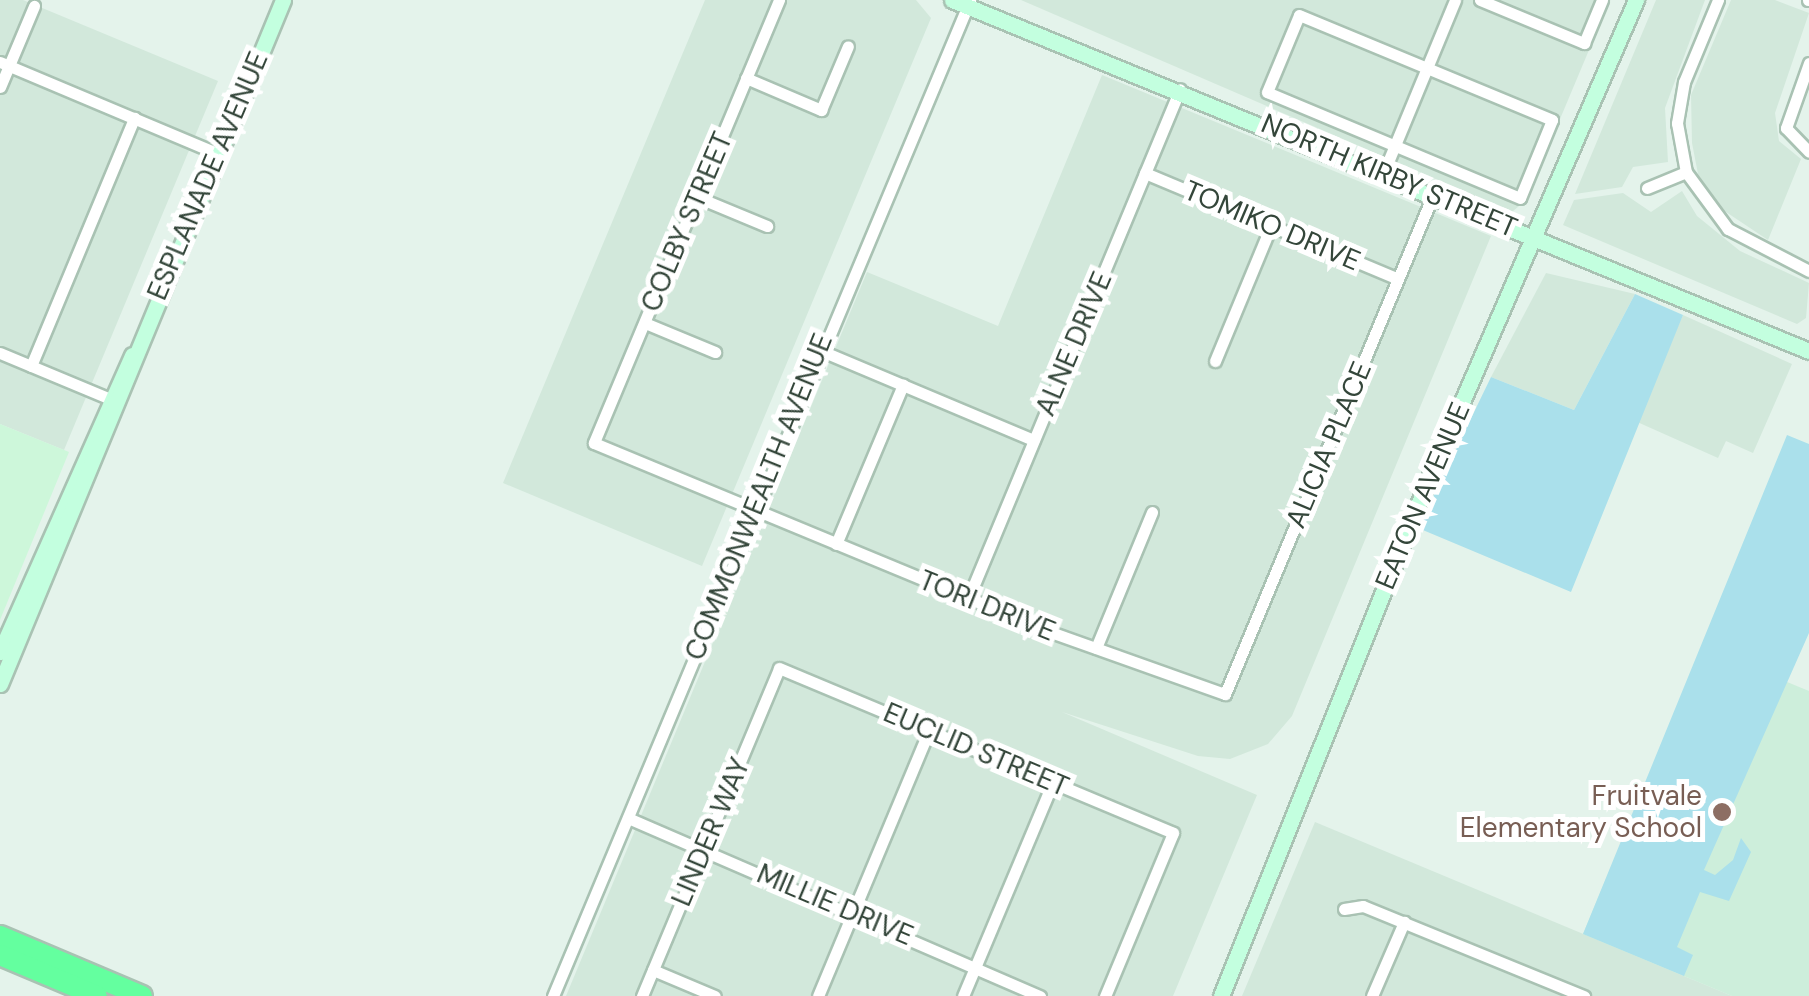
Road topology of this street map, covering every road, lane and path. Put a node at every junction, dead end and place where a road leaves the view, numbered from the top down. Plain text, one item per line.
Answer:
1 (282, 0) edge
2 (779, 0) edge
3 (1454, 0) edge
4 (1480, 0) edge
5 (1602, 0) edge
6 (1636, 0) edge
7 (1718, 0) edge
8 (963, 2) edge
9 (34, 6) dead end
10 (848, 46) dead end
11 (1809, 63) edge
12 (4, 64) edge
13 (1426, 69) junction
14 (746, 78) junction
15 (0, 87) edge
16 (1180, 89) junction
17 (134, 118) junction
18 (1394, 146) junction
19 (217, 152) junction
20 (1809, 152) edge
21 (1686, 172) junction
22 (1145, 173) junction
23 (1383, 174) junction
24 (1646, 188) dead end
25 (1433, 195) junction
26 (697, 197) junction
27 (767, 226) dead end
28 (1272, 226) junction
29 (1537, 238) junction
30 (1809, 271) edge
31 (1398, 279) junction
32 (644, 322) junction
33 (1808, 349) edge
34 (817, 350) junction
35 (716, 352) dead end
36 (0, 353) edge
37 (134, 353) junction
38 (1215, 362) dead end
39 (30, 366) junction
40 (902, 385) junction
41 (108, 398) junction
42 (1034, 440) junction
43 (594, 443) joint
44 (752, 509) junction
45 (1152, 512) dead end
46 (836, 544) junction
47 (968, 599) junction
48 (1096, 648) junction
49 (0, 652) edge
50 (779, 668) joint
51 (0, 684) edge
52 (1225, 694) joint
53 (929, 730) junction
54 (1053, 782) junction
55 (628, 818) junction
56 (704, 849) junction
57 (1344, 909) dead end
58 (853, 912) junction
59 (1404, 922) junction
60 (0, 936) edge
61 (0, 955) edge
62 (975, 967) junction
63 (653, 970) junction
64 (97, 996) edge
65 (142, 996) edge
66 (553, 996) edge
67 (642, 996) edge
68 (714, 996) edge
69 (818, 996) edge
70 (963, 996) edge
71 (1040, 996) edge
72 (1105, 996) edge
73 (1220, 996) edge
74 (1372, 996) edge
75 (1584, 996) edge

1 - 19 street, ESPLANADE AVENUE
2 - 14 street, COLBY STREET
3 - 13 street
4 - 5 street
6 - 29 street, EATON AVENUE
7 - 21 street
8 - 16 street, NORTH KIRBY STREET
8 - 34 street, COMMONWEALTH AVENUE
9 - 12 street
10 - 14 street
11 - 20 street
12 - 15 street
12 - 17 street
13 - 18 street
13 - 18 street
13 - 18 street
14 - 26 street, COLBY STREET
16 - 22 street, ALNE DRIVE
16 - 23 street, NORTH KIRBY STREET
17 - 19 street
17 - 39 street
18 - 23 street
19 - 37 street, ESPLANADE AVENUE
21 - 24 street
21 - 30 street
22 - 28 street, TOMIKO DRIVE
22 - 42 street, ALNE DRIVE
23 - 25 street, NORTH KIRBY STREET
25 - 29 street, NORTH KIRBY STREET
25 - 31 street, ALICIA PLACE
26 - 27 street
26 - 32 street, COLBY STREET
28 - 31 street, TOMIKO DRIVE
28 - 38 street
29 - 33 street, NORTH KIRBY STREET
29 - 73 street, EATON AVENUE
31 - 52 street, ALICIA PLACE
32 - 35 street
32 - 43 street, COLBY STREET
34 - 40 street
34 - 44 street, COMMONWEALTH AVENUE
36 - 39 street
37 - 41 street, ESPLANADE AVENUE
37 - 51 street, ESPLANADE AVENUE
39 - 41 street
40 - 42 street
40 - 46 street
41 - 49 street, ESPLANADE AVENUE
42 - 47 street, ALNE DRIVE
43 - 44 street, TORI DRIVE
44 - 46 street, TORI DRIVE
44 - 55 street, COMMONWEALTH AVENUE
45 - 48 street
46 - 47 street, TORI DRIVE
47 - 48 street, TORI DRIVE
48 - 52 street, TORI DRIVE
50 - 53 street, EUCLID STREET
50 - 56 street, LINDER WAY
53 - 54 street, EUCLID STREET
53 - 58 street
54 - 62 street
54 - 72 street, EUCLID STREET
55 - 56 street, MILLIE DRIVE
55 - 66 street, COMMONWEALTH AVENUE
56 - 58 street, MILLIE DRIVE
56 - 63 street, LINDER WAY
57 - 59 street
58 - 62 street, MILLIE DRIVE
58 - 69 street
59 - 74 street
59 - 75 street
60 - 65 highway
61 - 64 highway
62 - 70 street
62 - 71 street, MILLIE DRIVE
63 - 67 street, LINDER WAY
63 - 68 street

